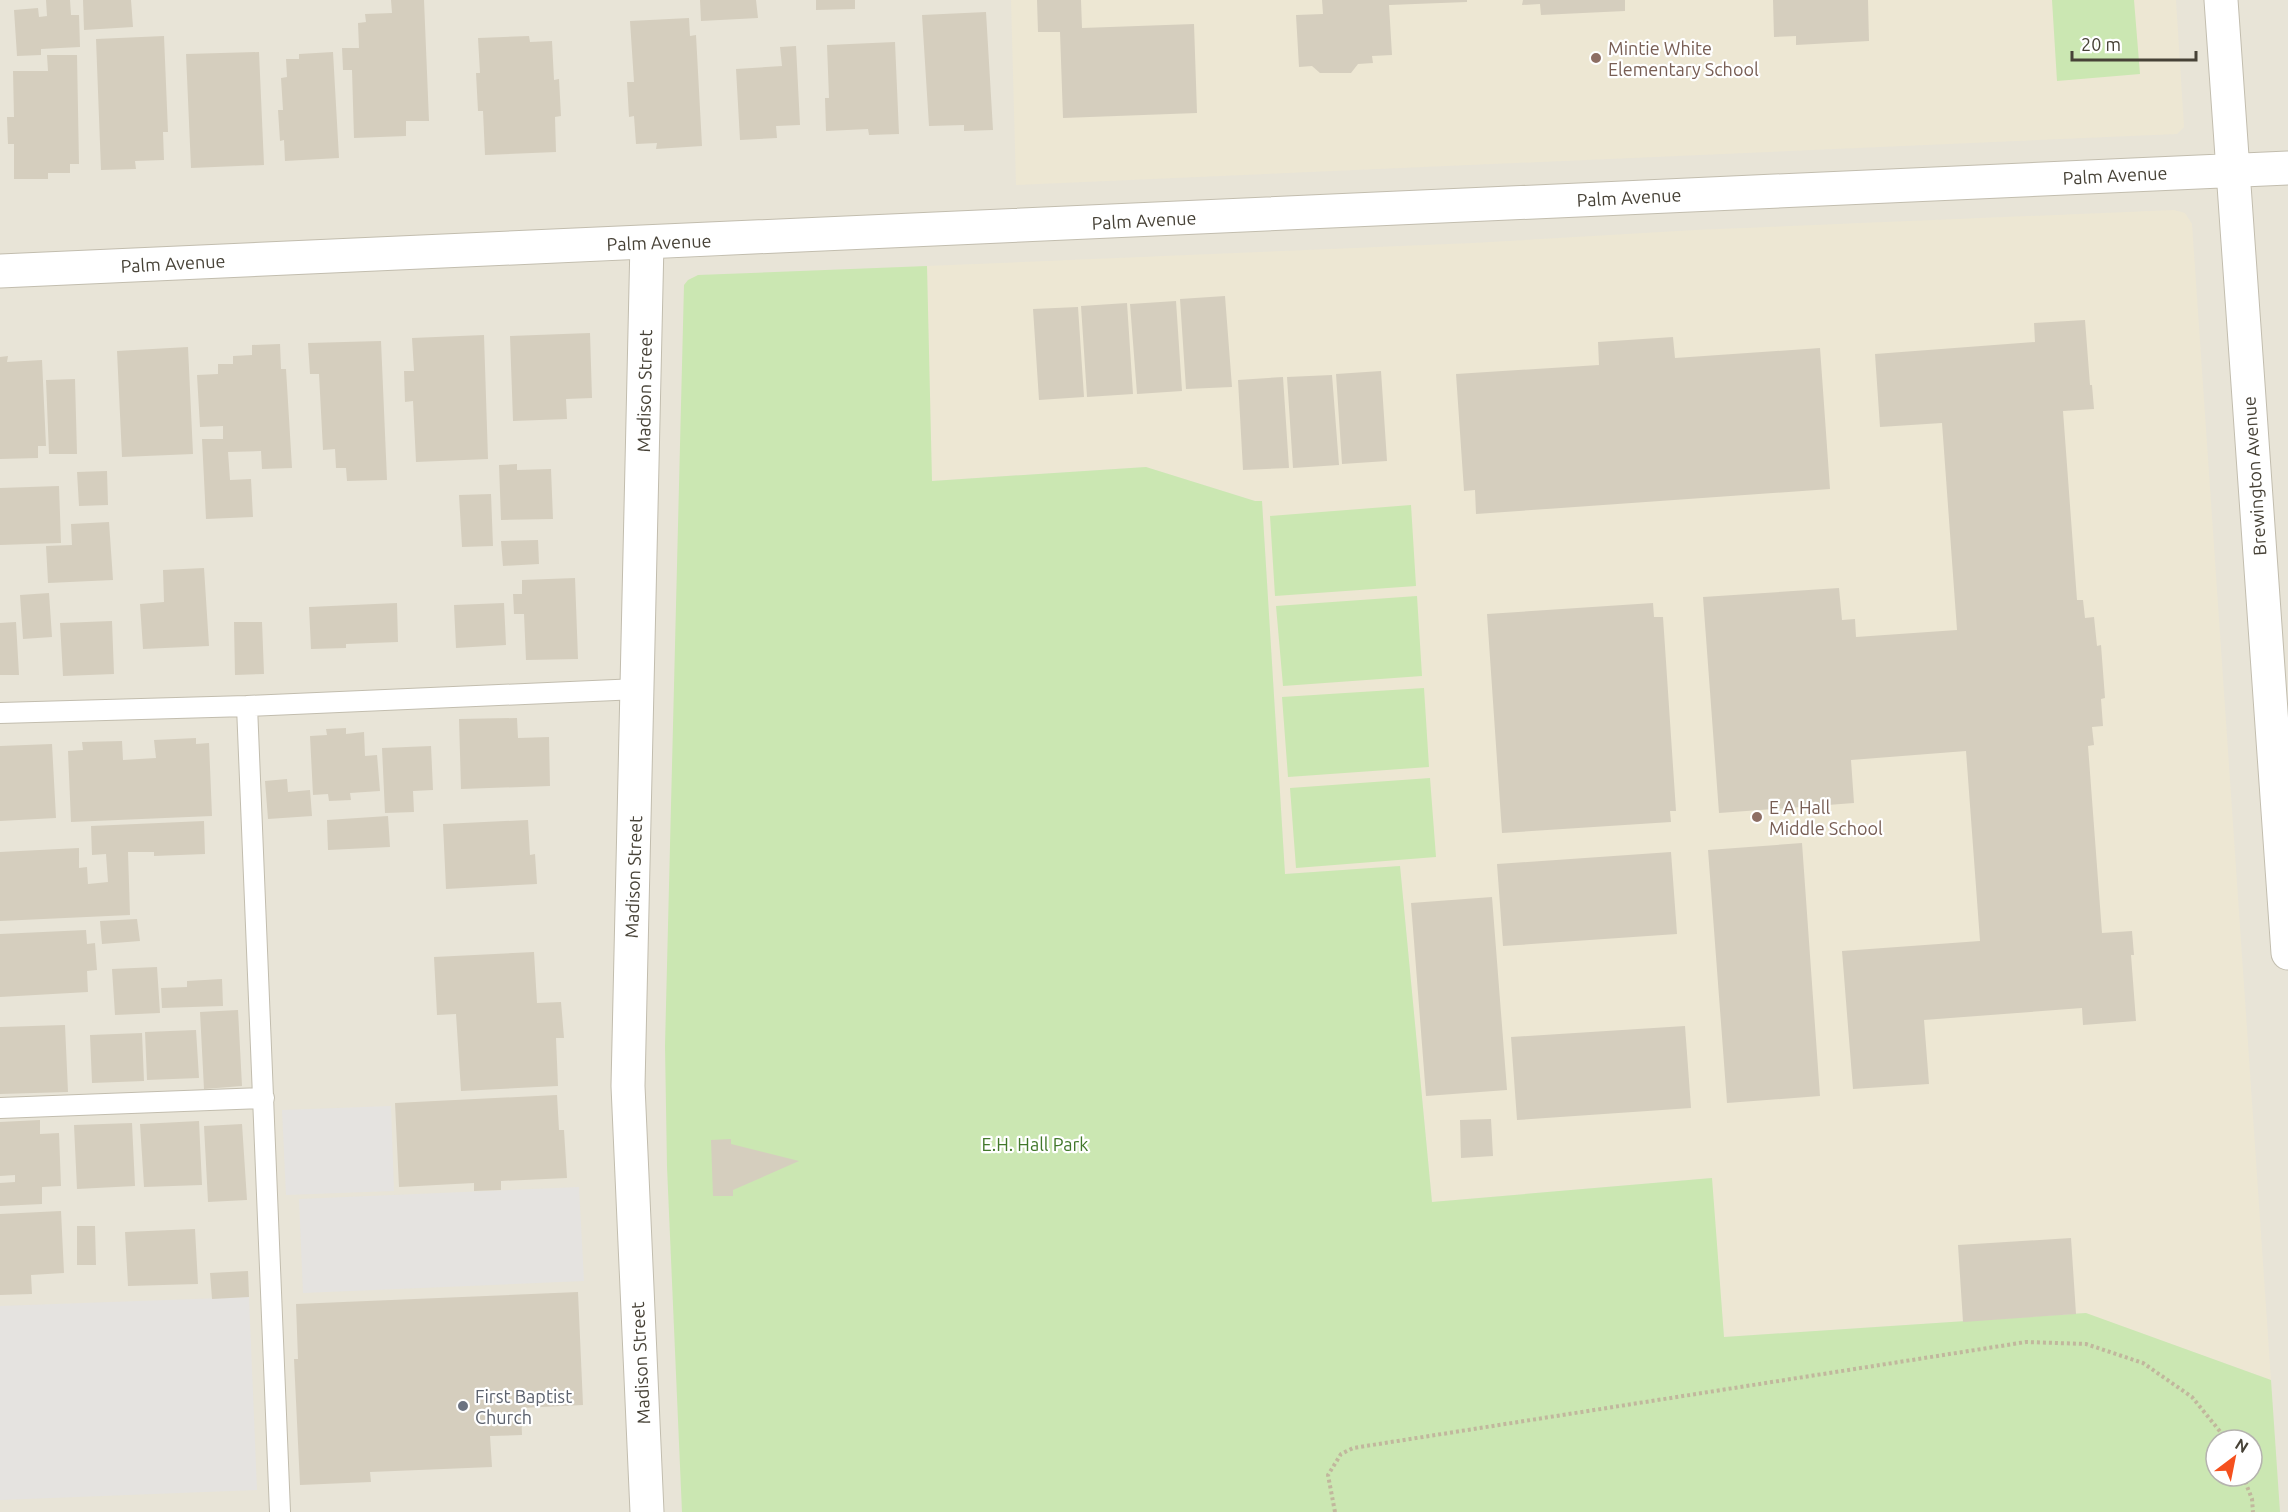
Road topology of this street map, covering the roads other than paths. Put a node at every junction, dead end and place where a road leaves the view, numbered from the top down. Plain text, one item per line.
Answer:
1 (2221, 0) edge
2 (2288, 168) edge
3 (2232, 169) junction
4 (647, 242) junction
5 (0, 271) edge
6 (638, 689) junction
7 (247, 706) junction
8 (0, 713) edge
9 (2283, 808) edge
10 (2288, 953) edge
11 (264, 1098) junction
12 (0, 1108) edge
13 (280, 1512) edge
14 (647, 1512) edge

1 - 3 street, Brewington Avenue
2 - 3 street, Palm Avenue
3 - 4 street, Palm Avenue
3 - 9 street, Brewington Avenue
4 - 5 street, Palm Avenue
4 - 6 street, Madison Street
6 - 7 lane
6 - 14 street, Madison Street
7 - 8 lane
7 - 11 lane
9 - 10 street, Brewington Avenue
11 - 12 lane
11 - 13 lane

